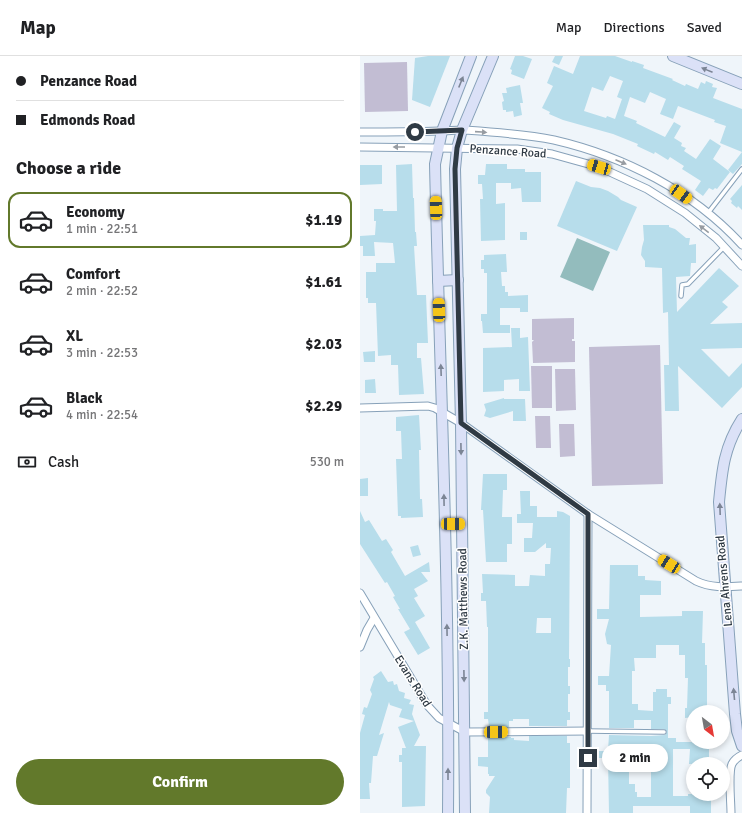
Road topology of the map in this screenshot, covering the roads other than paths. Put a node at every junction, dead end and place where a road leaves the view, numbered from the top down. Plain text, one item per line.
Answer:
1 (472, 56) edge
2 (493, 56) edge
3 (673, 56) edge
4 (742, 84) edge
5 (462, 130) junction
6 (360, 132) edge
7 (442, 132) junction
8 (576, 146) junction
9 (360, 147) edge
10 (438, 147) junction
11 (457, 148) junction
12 (572, 160) junction
13 (742, 169) edge
14 (652, 177) junction
15 (647, 189) junction
16 (708, 213) junction
17 (741, 243) edge
18 (727, 249) junction
19 (742, 266) edge
20 (458, 280) junction
21 (438, 281) junction
22 (681, 296) dead end
23 (360, 408) edge
24 (442, 411) junction
25 (742, 419) edge
26 (461, 423) junction
27 (588, 514) junction
28 (462, 524) junction
29 (444, 525) junction
30 (742, 586) edge
31 (725, 587) junction
32 (360, 593) edge
33 (374, 618) junction
34 (360, 647) edge
35 (449, 724) junction
36 (588, 731) junction
37 (465, 732) junction
38 (664, 732) dead end
39 (742, 746) edge
40 (742, 755) edge
41 (448, 813) edge
42 (465, 813) edge
43 (587, 813) edge
44 (731, 813) edge

7 -> 1 street, Z.K. Matthews Road
2 - 5 street, Z.K. Matthews Road
4 -> 3 street
5 - 7 street, Penzance Road
5 -> 8 street, Penzance Road
5 - 11 street, Z.K. Matthews Road
6 - 7 street, Penzance Road
7 - 10 street, Z.K. Matthews Road
8 - 12 street
8 -> 14 street, Penzance Road
10 -> 9 street, Penzance Road
10 - 11 street, Penzance Road
10 - 21 street, Z.K. Matthews Road
11 - 12 street, Penzance Road
11 - 20 street, Z.K. Matthews Road
12 - 15 street, Penzance Road
13 - 16 lane
14 - 15 street
14 - 16 street, Penzance Road
18 -> 15 street, Penzance Road
16 - 17 street, Penzance Road
17 - 18 street
18 - 19 street, Penzance Road
18 - 22 lane
20 - 21 street
20 - 26 street, Z.K. Matthews Road
24 -> 21 street, Z.K. Matthews Road
23 - 24 street
24 - 26 street
29 -> 24 street, Z.K. Matthews Road
31 -> 25 street, Lena Ahrens Road
26 - 27 street
26 -> 28 street, Z.K. Matthews Road
27 - 31 street
27 - 36 street
28 - 29 street
28 -> 37 street, Z.K. Matthews Road
35 -> 29 street, Z.K. Matthews Road
30 - 31 street
39 -> 31 street, Lena Ahrens Road
32 - 33 street, Evans Road
33 - 34 street
33 - 35 street, Evans Road
35 - 37 street, Evans Road
41 -> 35 street, Z.K. Matthews Road
36 - 37 street
36 - 38 lane
36 - 43 street
37 - 42 street, Z.K. Matthews Road
40 - 44 street

